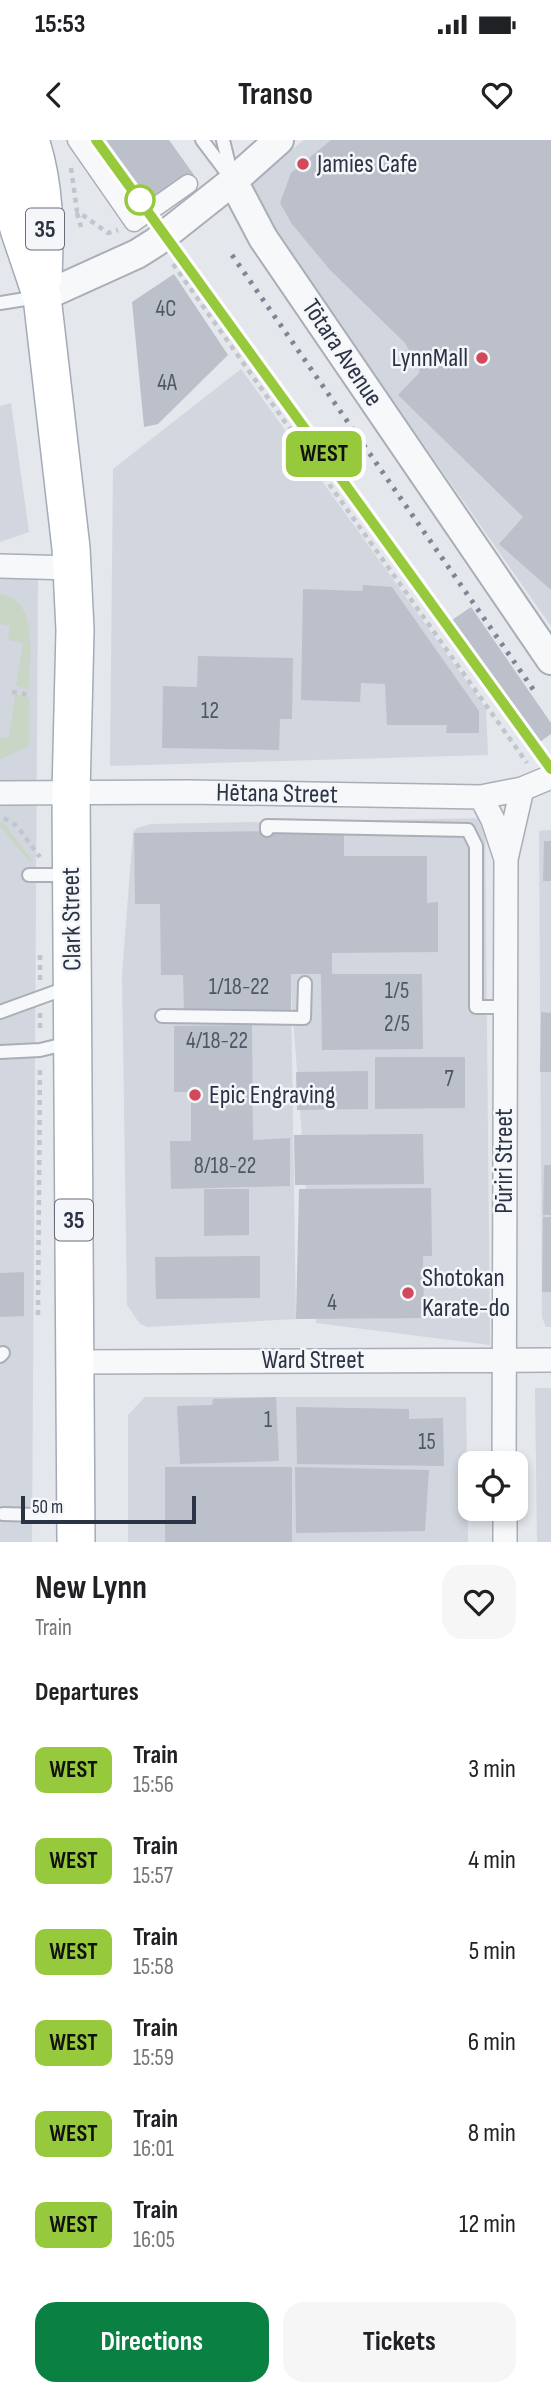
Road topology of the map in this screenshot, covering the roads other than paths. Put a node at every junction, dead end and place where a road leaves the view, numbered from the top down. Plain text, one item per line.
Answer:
1 (30, 140) edge
2 (77, 140) edge
3 (202, 140) edge
4 (223, 140) edge
5 (279, 140) edge
6 (0, 153) edge
7 (233, 181) junction
8 (188, 184) dead end
9 (42, 297) junction
10 (0, 303) edge
11 (0, 566) edge
12 (72, 568) junction
13 (551, 660) edge
14 (545, 769) edge
15 (522, 789) junction
16 (0, 793) edge
17 (71, 793) junction
18 (481, 797) junction
19 (267, 830) dead end
20 (506, 859) junction
21 (29, 875) dead end
22 (72, 875) junction
23 (305, 983) dead end
24 (72, 985) junction
25 (505, 1007) junction
26 (0, 1012) edge
27 (162, 1016) dead end
28 (73, 1042) junction
29 (0, 1052) edge
30 (503, 1360) junction
31 (551, 1360) edge
32 (75, 1362) junction
33 (504, 1451) edge
34 (3, 1514) dead end
35 (505, 1521) edge
36 (76, 1529) edge
37 (505, 1542) edge

1 - 9 main road, Clark Street / 35
2 - 8 street
3 - 7 lane, Tōtara Avenue
4 - 7 lane, Tōtara Avenue
5 - 7 street
6 - 9 main road, Clark Street / 35
7 - 9 street
7 - 13 street, Tōtara Avenue
9 - 10 lane
9 - 12 main road, Clark Street / 35
11 - 12 street
12 - 17 main road, Clark Street / 35
14 - 15 street, Hētana Street
15 - 18 street, Hētana Street
15 - 20 street, Pūriri Street
16 - 17 street, Hētana Street
17 - 18 street, Hētana Street
17 - 22 main road, Clark Street / 35
18 - 20 street, Pūriri Street
19 - 25 lane
20 - 25 street, Pūriri Street
21 - 22 lane
22 - 24 main road, Clark Street / 35
23 - 27 lane
24 - 26 lane
24 - 28 main road, Clark Street / 35
25 - 30 street, Pūriri Street
28 - 29 lane
28 - 32 main road, Clark Street / 35
30 - 31 street, Ward Street
30 - 32 street, Ward Street
30 - 33 street, Pūriri Street
32 - 36 main road, Clark Street / 35
34 - 36 lane
35 - 37 street

